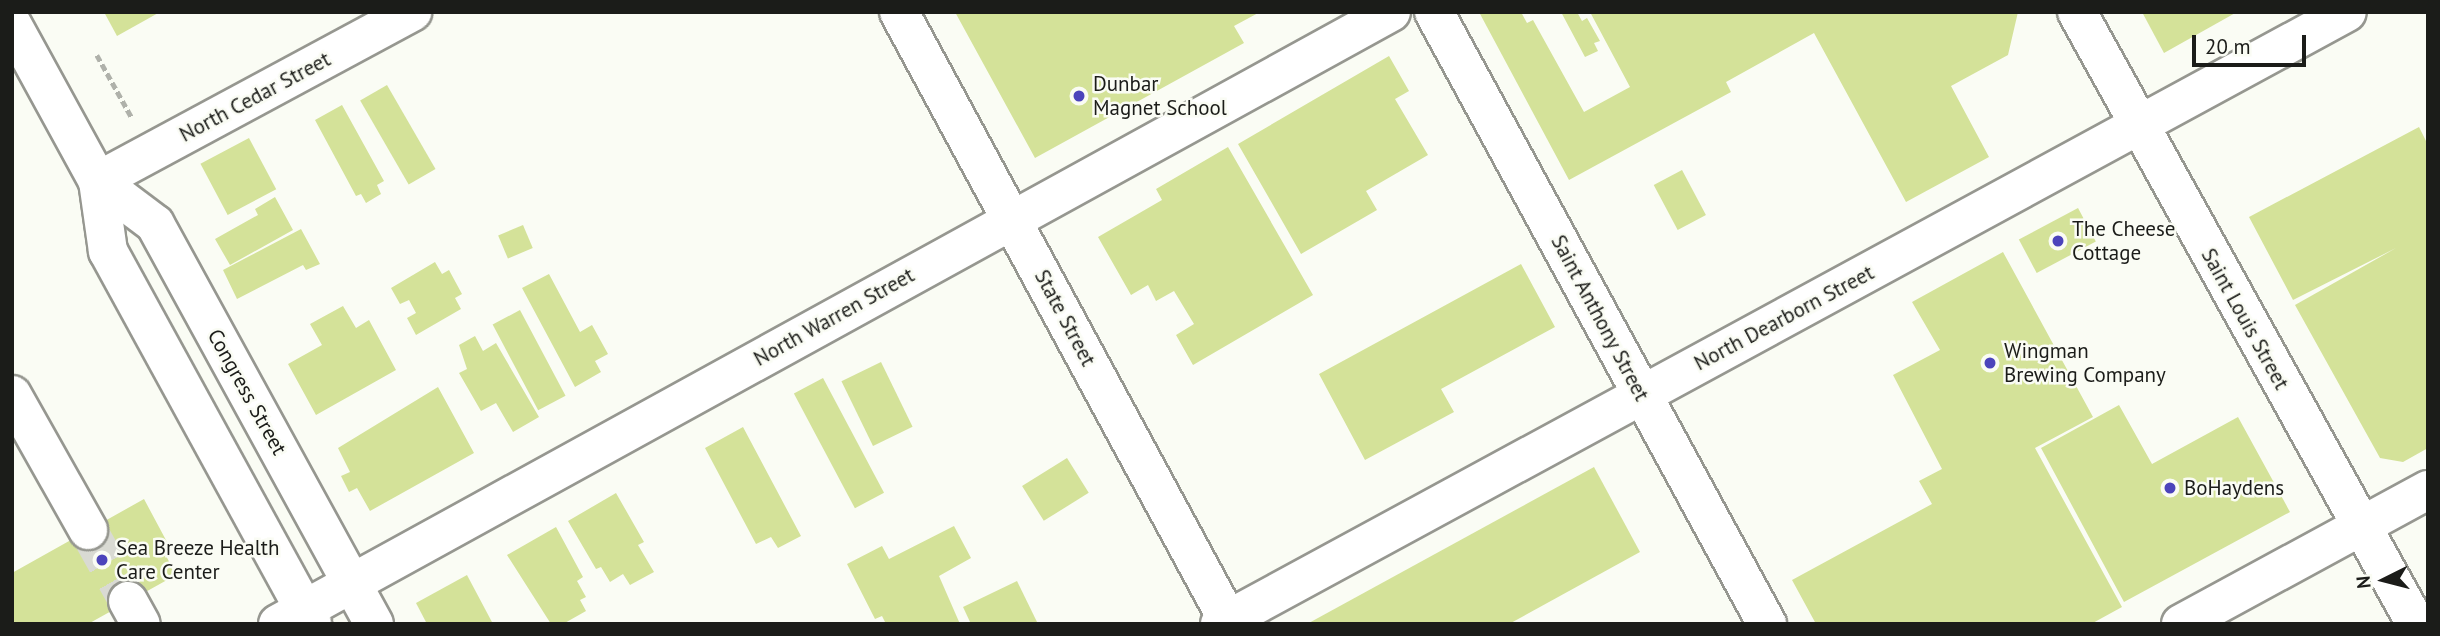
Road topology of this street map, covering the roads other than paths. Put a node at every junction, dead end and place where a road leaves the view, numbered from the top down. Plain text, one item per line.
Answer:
1 (412, 12) edge
2 (899, 12) edge
3 (1391, 12) edge
4 (1434, 12) edge
5 (2077, 12) edge
6 (2347, 12) edge
7 (12, 24) edge
8 (2139, 126) junction
9 (97, 181) junction
10 (1011, 218) junction
11 (12, 395) edge
12 (1641, 395) junction
13 (2428, 490) edge
14 (2364, 525) junction
15 (88, 530) tunnel mouth
16 (352, 584) junction
17 (298, 619) edge
18 (1226, 622) edge
19 (374, 624) edge
20 (1767, 624) edge
21 (2180, 624) edge
22 (2416, 624) edge

1 - 9 street, North Cedar Street
2 - 10 street, State Street
3 - 10 street, North Warren Street
4 - 12 street, Saint Anthony Street
5 - 8 street, Saint Louis Street
6 - 8 street, North Dearborn Street
7 - 9 street, Congress Street
8 - 12 street, North Dearborn Street
8 - 14 street, Saint Louis Street
9 - 16 street, Congress Street
9 - 17 street, Congress Street
10 - 16 street, North Warren Street
10 - 18 street, State Street
11 - 15 street
12 - 18 street, North Dearborn Street
12 - 20 street, Saint Anthony Street
13 - 14 street
14 - 21 street
14 - 22 street, Saint Louis Street
16 - 17 street, North Warren Street
16 - 19 street, Congress Street

